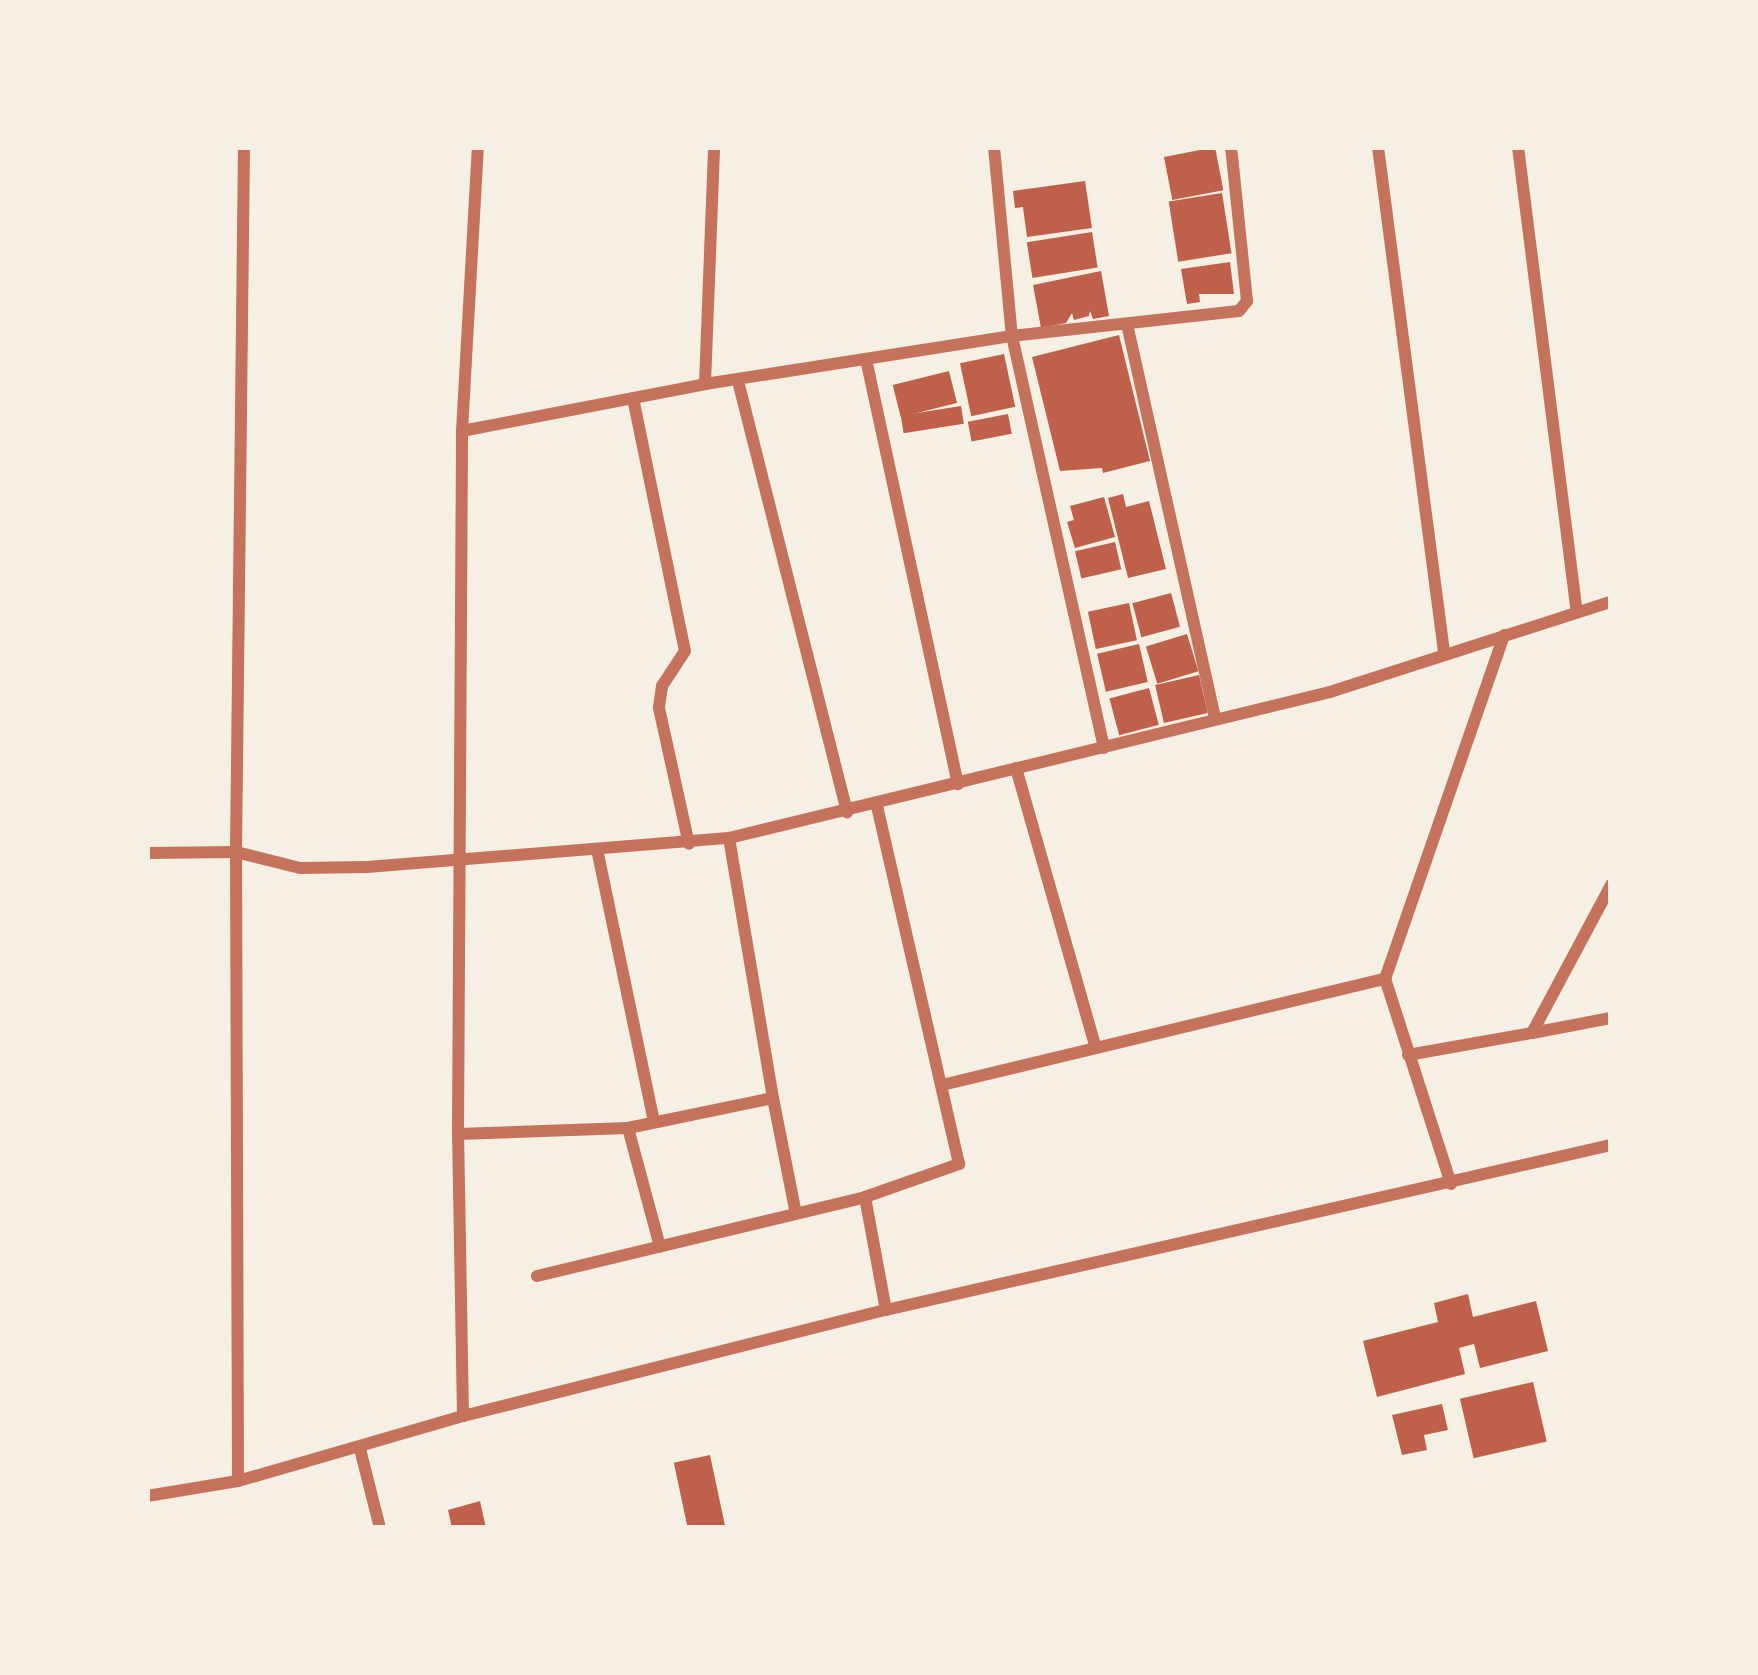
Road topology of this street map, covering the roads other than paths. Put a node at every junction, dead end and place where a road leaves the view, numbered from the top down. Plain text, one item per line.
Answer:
1 (244, 147) edge
2 (478, 147) edge
3 (714, 147) edge
4 (994, 147) edge
5 (1231, 147) edge
6 (1378, 147) edge
7 (1518, 147) edge
8 (1127, 324) junction
9 (1012, 336) junction
10 (866, 359) junction
11 (738, 381) junction
12 (705, 384) junction
13 (633, 398) junction
14 (462, 431) junction
15 (1611, 602) edge
16 (1577, 612) junction
17 (1504, 635) junction
18 (1444, 652) junction
19 (1215, 718) junction
20 (1104, 748) junction
21 (1016, 769) junction
22 (958, 784) junction
23 (877, 802) junction
24 (847, 812) junction
25 (729, 838) junction
26 (689, 844) junction
27 (597, 849) junction
28 (236, 852) junction
29 (147, 853) edge
30 (459, 856) junction
31 (1611, 885) edge
32 (1384, 979) junction
33 (1611, 1018) edge
34 (1532, 1034) junction
35 (1095, 1046) junction
36 (1408, 1055) junction
37 (942, 1085) junction
38 (772, 1098) junction
39 (654, 1122) junction
40 (628, 1128) junction
41 (458, 1134) junction
42 (1611, 1145) edge
43 (1451, 1184) junction
44 (865, 1197) junction
45 (796, 1214) junction
46 (659, 1247) junction
47 (537, 1276) dead end
48 (886, 1310) junction
49 (464, 1416) junction
50 (360, 1449) junction
51 (238, 1480) junction
52 (147, 1496) edge
53 (380, 1528) edge

1 - 28 street
2 - 14 street
3 - 12 street
4 - 9 street
5 - 8 street
6 - 18 street
7 - 16 street
8 - 9 street
8 - 19 street
9 - 10 street
9 - 20 street
10 - 11 street
10 - 22 street
11 - 12 street
11 - 24 street
12 - 13 street
13 - 14 street
13 - 26 street
14 - 30 street
15 - 16 street
16 - 17 street
17 - 18 street
17 - 32 street
18 - 19 street
19 - 20 street
20 - 21 street
21 - 22 street
21 - 35 street
22 - 23 street
23 - 24 street
23 - 37 street
24 - 25 street
25 - 26 street
25 - 38 street
26 - 27 street
27 - 30 street
27 - 39 street
28 - 29 street
28 - 30 street
28 - 51 street
30 - 41 street
31 - 34 street
32 - 35 street
32 - 36 street
33 - 34 street
34 - 36 street
35 - 37 street
36 - 43 street
37 - 44 street
38 - 39 street
38 - 45 street
39 - 40 street
40 - 41 street
40 - 46 street
41 - 49 street
42 - 43 street
43 - 48 street
44 - 45 street
44 - 48 street
45 - 46 street
46 - 47 street
48 - 49 street
49 - 50 street
50 - 51 street
50 - 53 street
51 - 52 street

